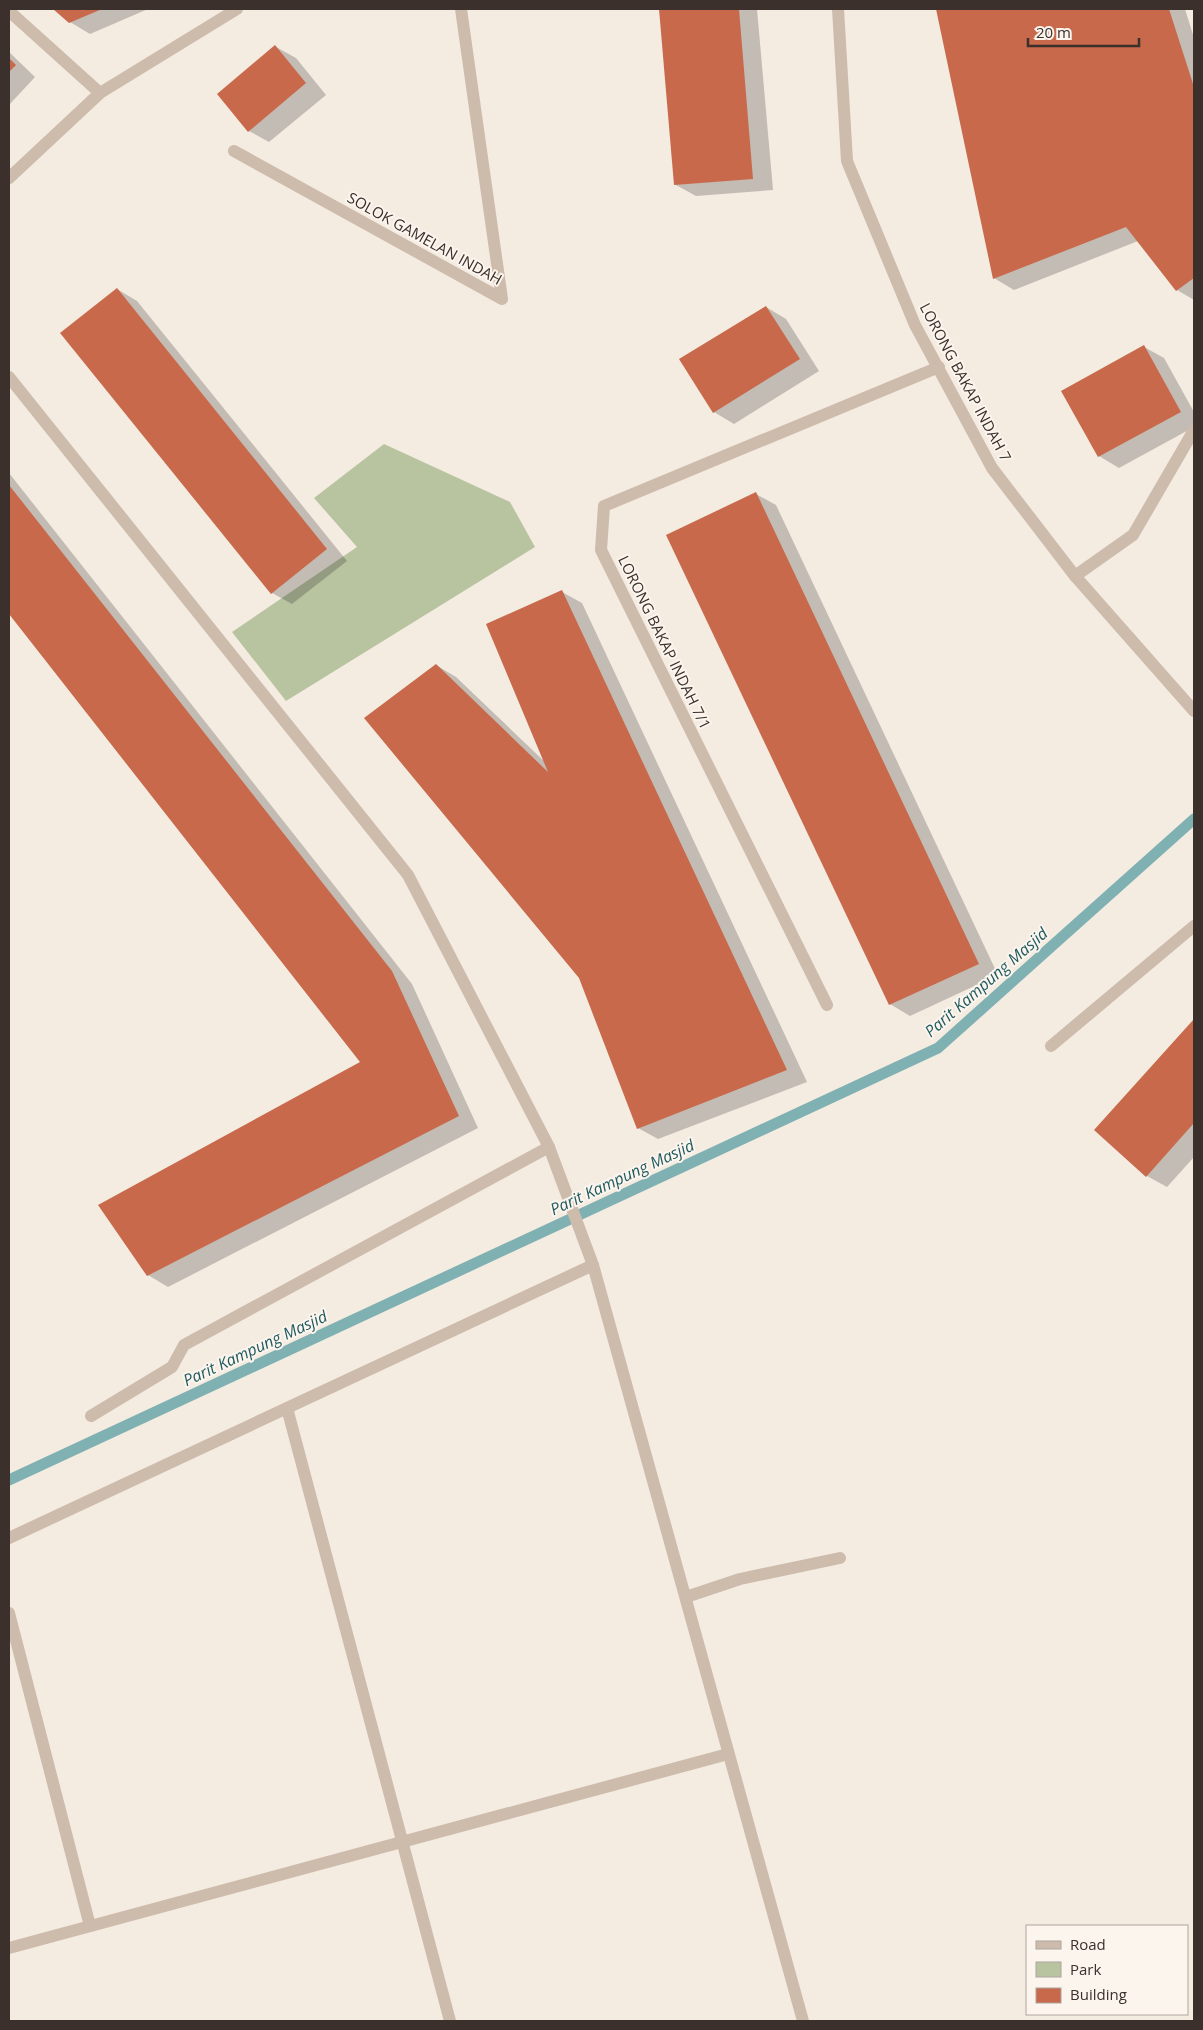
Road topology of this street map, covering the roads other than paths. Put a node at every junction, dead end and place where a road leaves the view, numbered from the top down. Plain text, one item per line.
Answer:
1 (236, 9) edge
2 (461, 9) edge
3 (838, 9) edge
4 (9, 11) edge
5 (100, 93) junction
6 (234, 151) dead end
7 (9, 178) edge
8 (939, 367) junction
9 (9, 377) edge
10 (1194, 430) edge
11 (1075, 576) junction
12 (1194, 711) edge
13 (1194, 926) edge
14 (827, 1005) dead end
15 (1051, 1046) dead end
16 (549, 1147) junction
17 (593, 1265) junction
18 (288, 1408) junction
19 (91, 1416) dead end
20 (9, 1538) edge
21 (840, 1558) dead end
22 (686, 1597) junction
23 (9, 1613) edge
24 (728, 1754) junction
25 (402, 1842) junction
26 (90, 1926) junction
27 (9, 1948) edge
28 (450, 2021) edge
29 (803, 2021) edge

1 - 5 street
2 - 6 street, SOLOK GAMELAN INDAH
3 - 8 street, LORONG BAKAP INDAH 7
4 - 5 street
5 - 7 street
8 - 11 street, LORONG BAKAP INDAH 7
8 - 14 street, LORONG BAKAP INDAH 7/1
9 - 16 street
10 - 11 street
11 - 12 street, LORONG BAKAP INDAH 7
13 - 15 street
16 - 17 street
16 - 19 street
17 - 18 street
17 - 22 street
18 - 20 street
18 - 25 street
21 - 22 street
22 - 24 street
23 - 26 street
24 - 25 street
24 - 29 street
25 - 26 street
25 - 28 street
26 - 27 street

